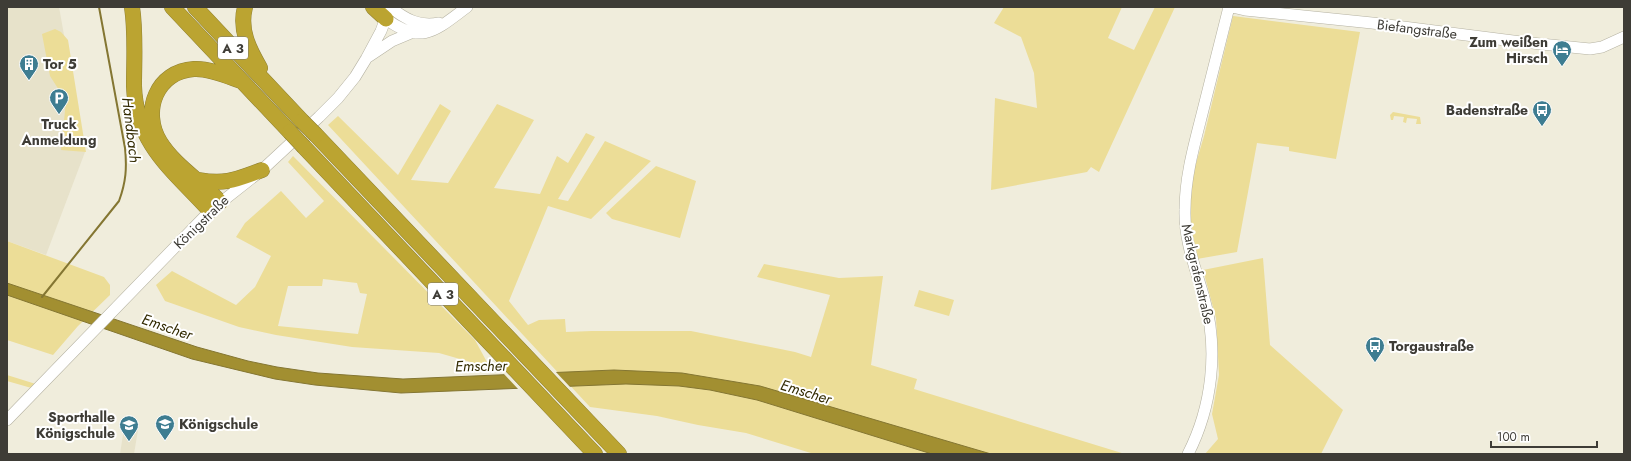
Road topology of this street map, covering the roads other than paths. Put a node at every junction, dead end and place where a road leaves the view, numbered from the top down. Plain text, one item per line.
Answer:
1 (132, 7) edge
2 (172, 7) edge
3 (195, 7) edge
4 (245, 7) edge
5 (373, 7) edge
6 (467, 7) edge
7 (1229, 7) edge
8 (1232, 7) edge
9 (389, 10) edge
10 (447, 22) junction
11 (411, 33) junction
12 (1624, 38) edge
13 (366, 59) junction
14 (241, 81) junction
15 (271, 88) junction
16 (262, 170) junction
17 (199, 180) junction
18 (215, 206) junction
19 (7, 420) edge
20 (595, 454) edge
21 (619, 454) edge
22 (1188, 454) edge

1 - 18 highway
2 - 14 highway, A 3
3 - 15 highway, A 3
4 - 15 highway
5 - 9 highway
6 - 10 main road
7 - 22 main road, Markgrafenstraße
8 - 12 main road, Biefangstraße
9 - 10 main road
9 - 11 main road
9 - 13 main road, Königstraße
10 - 11 main road
11 - 13 main road
13 - 16 main road, Königstraße
14 - 17 highway
14 - 20 highway, A 3, bridge
15 - 21 highway, A 3, bridge
16 - 17 highway
16 - 18 main road, Königstraße
17 - 18 highway
18 - 19 main road, Königstraße

